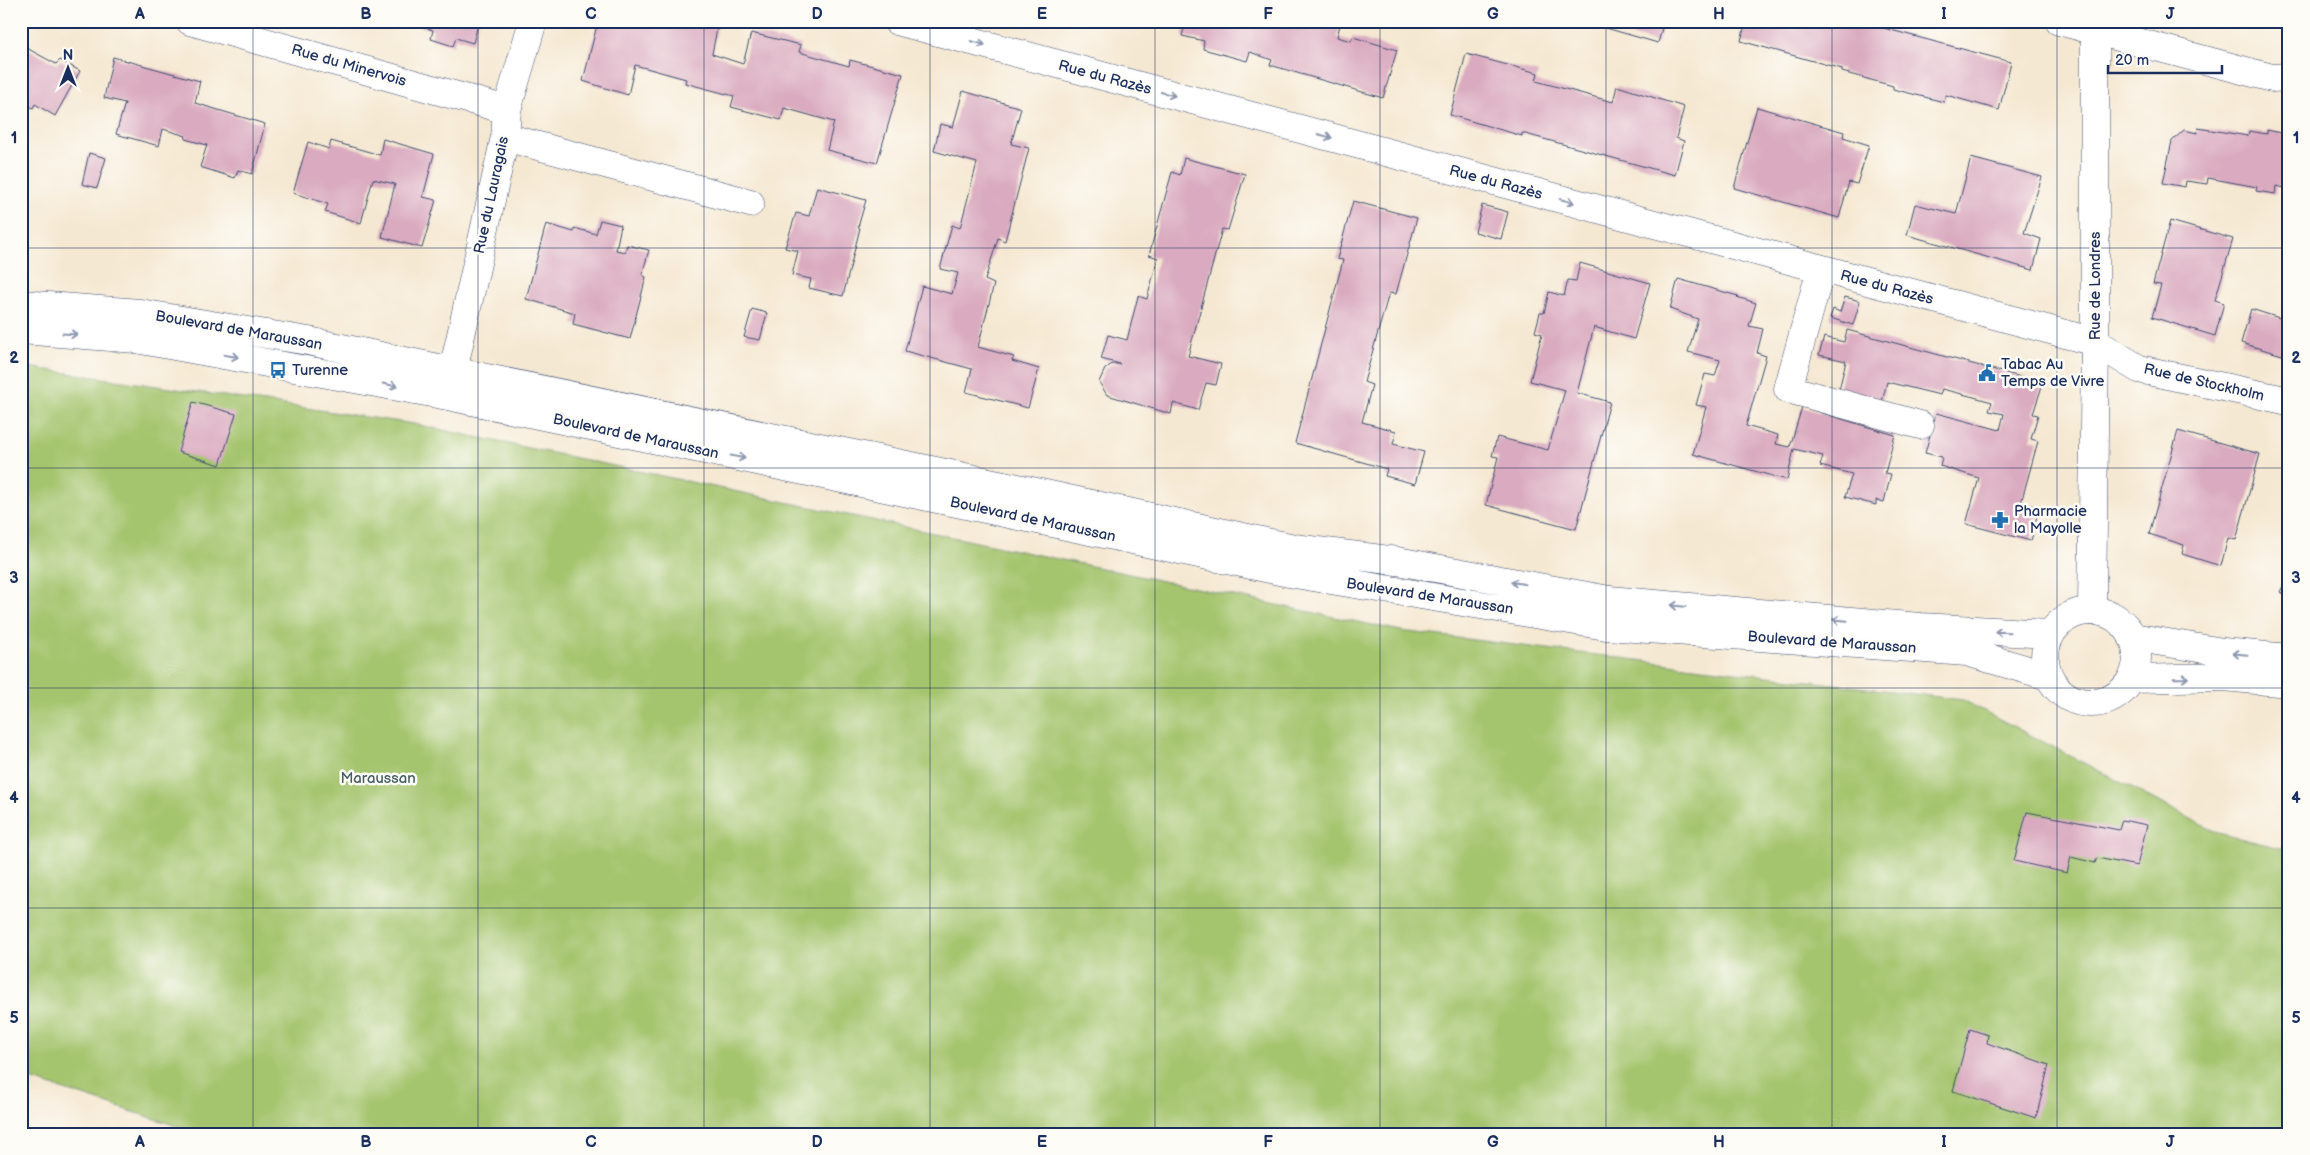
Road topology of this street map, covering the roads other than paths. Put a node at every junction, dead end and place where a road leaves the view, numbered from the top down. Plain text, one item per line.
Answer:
1 (190, 21) edge
2 (533, 21) edge
3 (897, 21) edge
4 (2059, 21) edge
5 (2095, 26) edge
6 (2289, 77) edge
7 (506, 124) junction
8 (750, 203) dead end
9 (1821, 269) junction
10 (21, 304) edge
11 (21, 330) edge
12 (2095, 342) junction
13 (453, 371) junction
14 (2289, 401) edge
15 (1920, 424) dead end
16 (2092, 611) junction
17 (2051, 634) junction
18 (2132, 637) junction
19 (2289, 658) edge
20 (2048, 676) junction
21 (2132, 679) junction
22 (2289, 683) edge

1 - 7 main road, Rue du Minervois
2 - 7 main road, Rue du Lauragais
3 -> 9 main road, Rue du Razès
4 - 5 main road
5 - 6 main road
5 - 12 main road, Rue de Londres
7 - 8 main road, Rue du Minervois
7 - 13 main road, Rue du Lauragais
9 - 12 main road, Rue du Razès
9 - 15 main road
10 - 13 main road, Boulevard de Maraussan
11 -> 20 main road, Boulevard de Maraussan
12 - 14 main road, Rue de Stockholm
12 - 16 main road, Rue de Londres
17 -> 13 main road, Boulevard de Maraussan
16 - 17 main road
16 - 18 main road
17 - 20 main road
19 -> 18 main road
18 - 21 main road
20 - 21 main road
21 -> 22 main road

